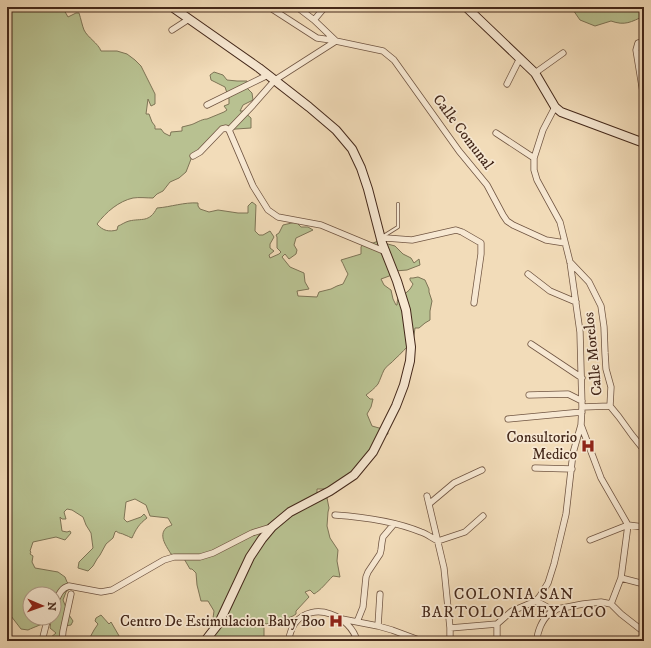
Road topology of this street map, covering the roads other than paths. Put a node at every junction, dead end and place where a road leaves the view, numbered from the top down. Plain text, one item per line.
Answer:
1 (172, 7) edge
2 (269, 7) edge
3 (297, 7) edge
4 (325, 7) edge
5 (466, 7) edge
6 (189, 19) junction
7 (314, 20) junction
8 (172, 30) dead end
9 (336, 41) junction
10 (644, 42) edge
11 (563, 53) dead end
12 (520, 58) junction
13 (535, 73) junction
14 (268, 75) junction
15 (275, 80) junction
16 (507, 84) dead end
17 (644, 99) edge
18 (208, 105) dead end
19 (555, 107) junction
20 (644, 124) edge
21 (227, 129) junction
22 (644, 132) edge
23 (496, 134) dead end
24 (644, 143) edge
25 (193, 156) dead end
26 (534, 158) junction
27 (398, 204) dead end
28 (381, 239) junction
29 (565, 243) junction
30 (386, 252) junction
31 (570, 262) junction
32 (528, 274) dead end
33 (576, 302) junction
34 (474, 303) dead end
35 (531, 344) dead end
36 (582, 378) junction
37 (529, 395) dead end
38 (610, 406) junction
39 (582, 407) junction
40 (508, 418) dead end
41 (581, 425) junction
42 (644, 450) edge
43 (535, 468) dead end
44 (572, 469) junction
45 (482, 470) dead end
46 (427, 496) dead end
47 (429, 504) junction
48 (335, 515) dead end
49 (483, 516) dead end
50 (394, 524) junction
51 (628, 525) junction
52 (272, 527) junction
53 (644, 527) edge
54 (590, 540) dead end
55 (438, 541) junction
56 (621, 578) junction
57 (644, 584) edge
58 (62, 589) edge
59 (71, 594) dead end
60 (380, 594) dead end
61 (536, 601) junction
62 (611, 604) junction
63 (557, 609) junction
64 (342, 619) junction
65 (357, 622) junction
66 (497, 624) junction
67 (46, 626) edge
68 (378, 626) junction
69 (450, 628) junction
70 (644, 632) edge
71 (450, 640) edge
72 (42, 641) edge
73 (62, 641) edge
74 (205, 641) edge
75 (288, 641) edge
76 (357, 641) edge
77 (497, 641) edge
78 (537, 641) edge

1 - 6 main road
2 - 9 street, Calle Comunal
3 - 7 street
4 - 7 street
5 - 12 main road
6 - 8 street
6 - 14 main road
7 - 9 street
9 - 15 street
9 - 29 street, Calle Comunal
10 - 17 street
11 - 13 street
12 - 13 main road
12 - 16 street
13 - 19 main road
14 - 15 main road
14 - 18 street
15 - 21 street
15 - 28 main road
19 - 24 main road
19 - 26 street
20 - 22 street
21 - 25 street
21 - 30 street
23 - 26 street
26 - 29 street
27 - 28 lane
28 - 30 main road
28 - 34 street
29 - 31 street
30 - 52 main road
31 - 33 street
31 - 38 street, Calle Morelos
32 - 33 street
33 - 36 street
35 - 36 street
36 - 39 street
37 - 39 street
38 - 39 street, Calle Morelos
38 - 42 street, Calle Morelos
39 - 40 street, Calle Morelos
39 - 41 street
41 - 44 street
41 - 51 street
43 - 44 street
44 - 61 street
45 - 47 street
46 - 47 street
47 - 55 street
48 - 50 street
49 - 55 street
50 - 55 street
50 - 65 street
51 - 53 street
51 - 54 street
51 - 56 street
52 - 58 street
52 - 74 main road
55 - 69 street
56 - 57 street
56 - 62 street
59 - 73 street
60 - 68 street
61 - 63 street
61 - 66 street
62 - 63 street
62 - 70 street
63 - 78 street
64 - 65 street
64 - 75 street
64 - 76 street
65 - 68 street
66 - 69 street
66 - 77 street
67 - 72 street
68 - 71 street
69 - 71 street

